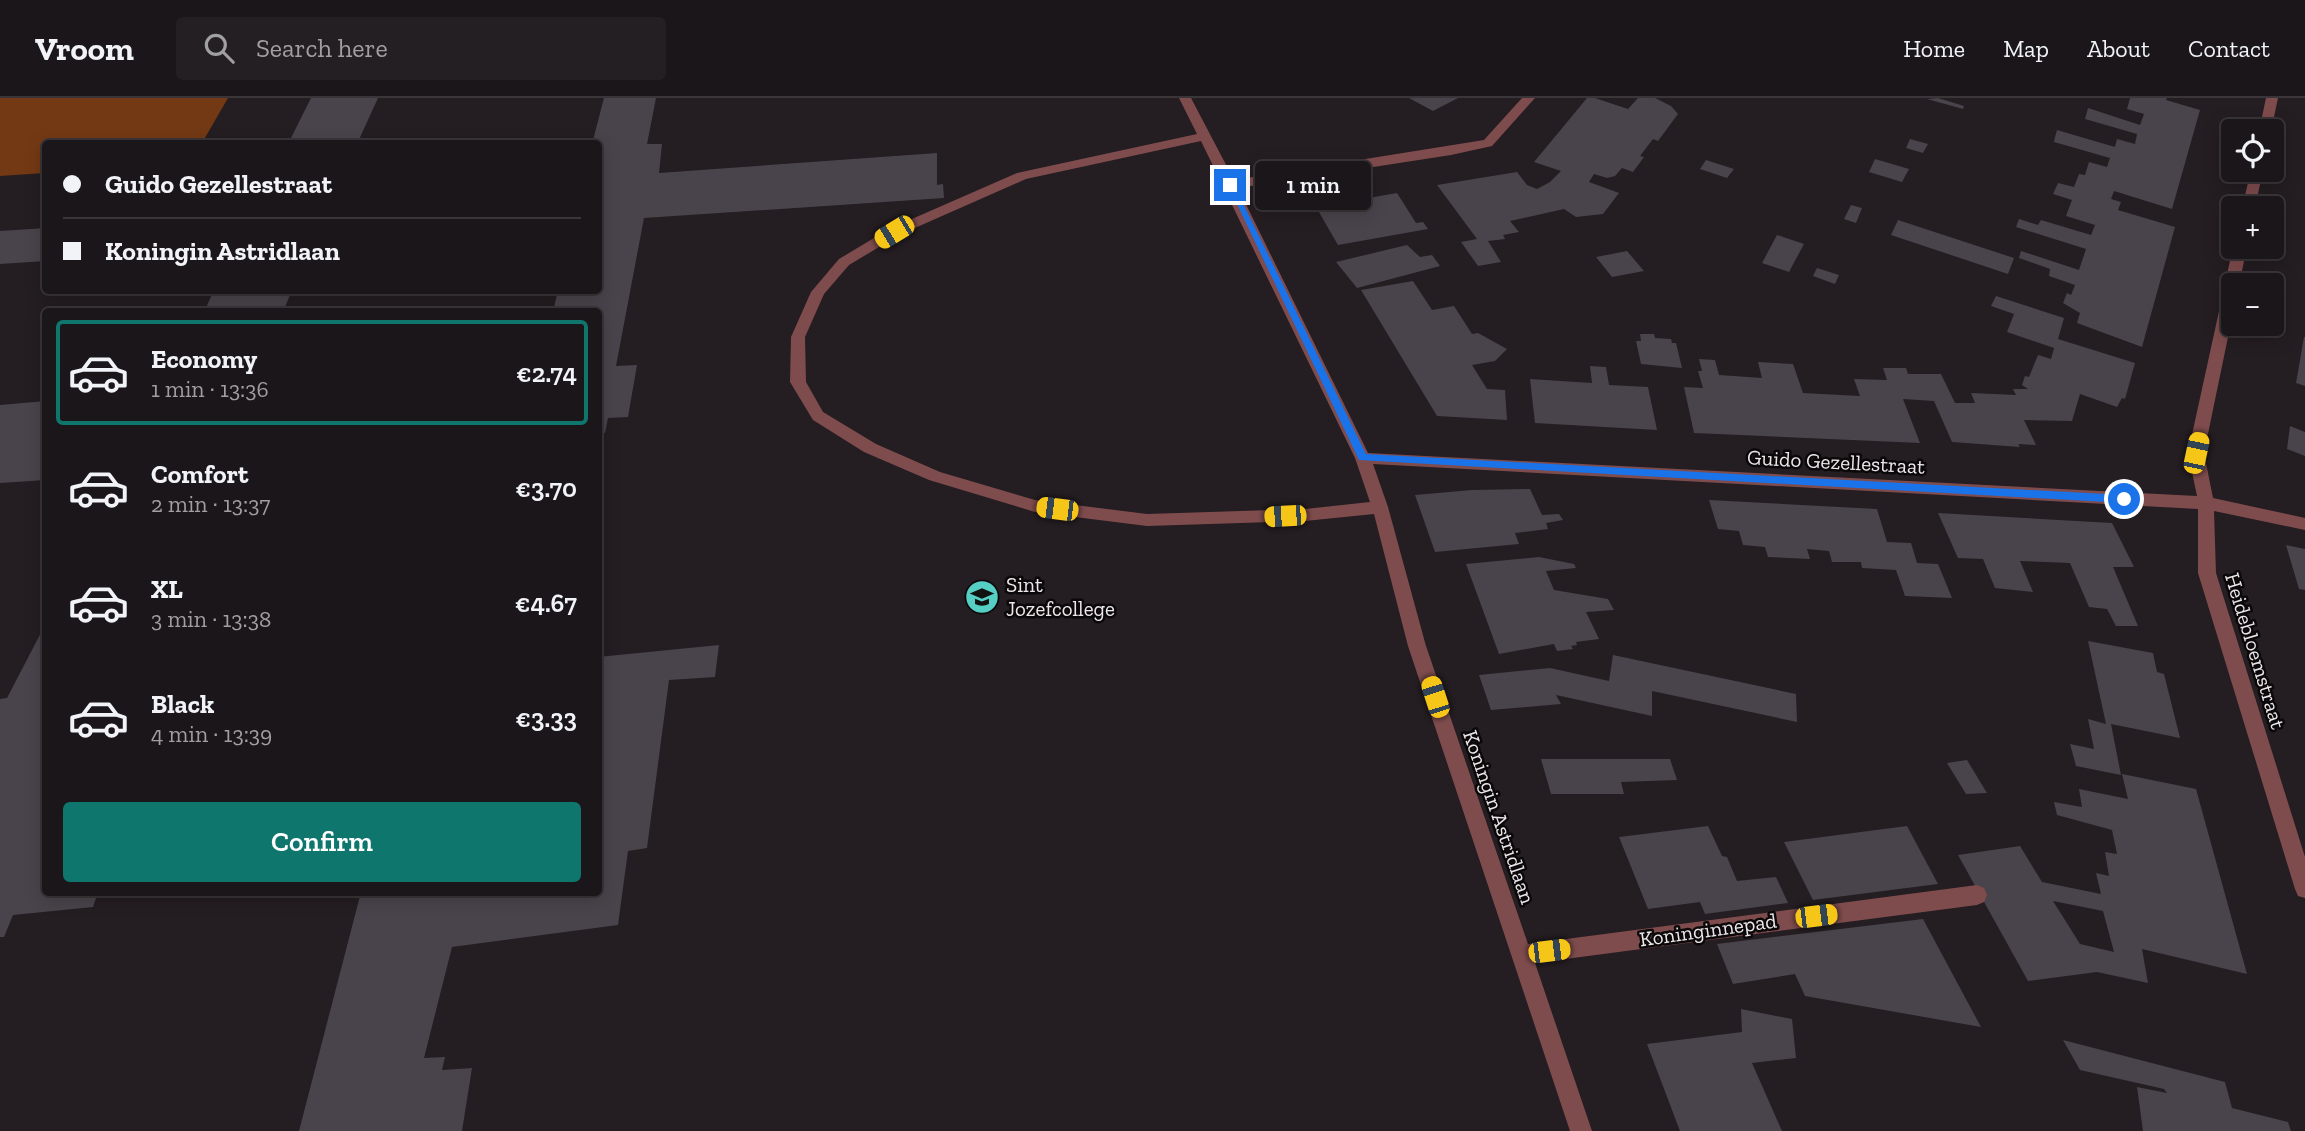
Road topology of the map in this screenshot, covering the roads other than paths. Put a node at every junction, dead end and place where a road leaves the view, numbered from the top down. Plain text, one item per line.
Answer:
1 (1185, 98) edge
2 (1529, 98) edge
3 (2272, 98) edge
4 (2268, 119) edge
5 (1205, 136) junction
6 (1230, 185) junction
7 (2237, 259) edge
8 (1363, 458) junction
9 (2206, 503) junction
10 (1380, 507) junction
11 (2305, 524) edge
12 (2305, 889) edge
13 (1977, 895) dead end
14 (1522, 955) junction
15 (1581, 1131) edge

1 - 5 street, Koningin Astridlaan
2 - 6 street
3 - 4 street
5 - 6 street, Koningin Astridlaan
5 - 10 street
6 - 8 street, Koningin Astridlaan
7 - 9 street, Heidebloemstraat
8 - 9 street, Guido Gezellestraat
8 - 10 street, Koningin Astridlaan
9 - 11 street, Guido Gezellestraat
9 - 12 street, Heidebloemstraat
10 - 14 street, Koningin Astridlaan
13 - 14 street, Koninginnepad
14 - 15 street, Koningin Astridlaan

